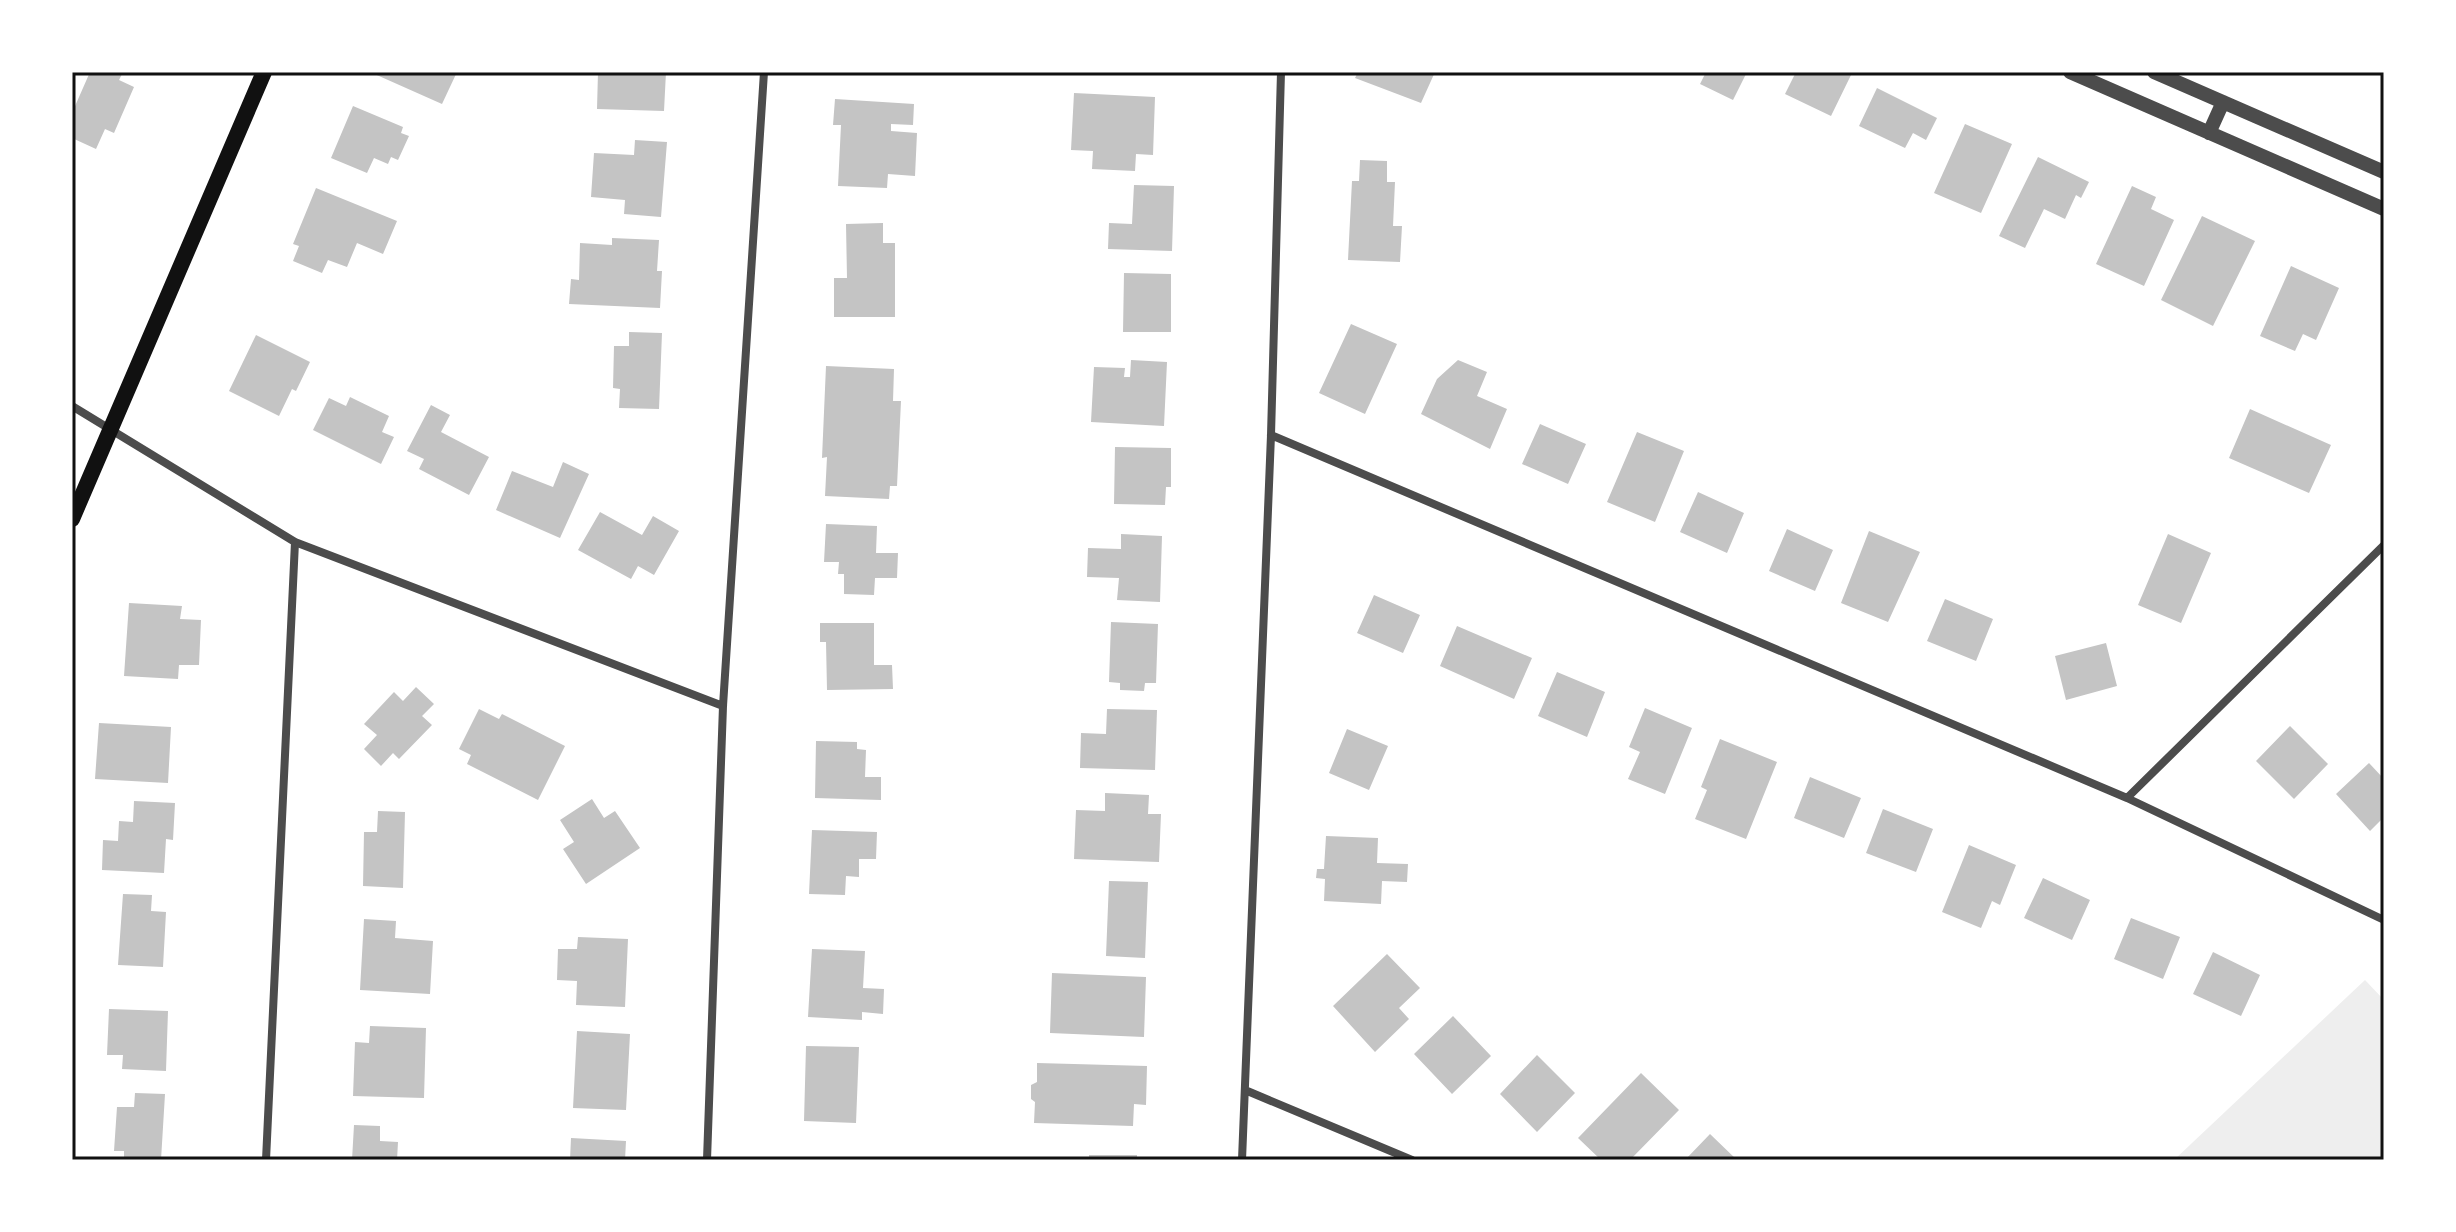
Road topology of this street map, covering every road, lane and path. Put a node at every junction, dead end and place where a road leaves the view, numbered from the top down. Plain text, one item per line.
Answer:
1 (264, 72) edge
2 (764, 72) edge
3 (1281, 72) edge
4 (2070, 72) edge
5 (2154, 72) edge
6 (2223, 102) junction
7 (2209, 133) junction
8 (2384, 172) edge
9 (2384, 209) edge
10 (72, 406) edge
11 (110, 428) junction
12 (1271, 435) junction
13 (72, 519) edge
14 (295, 542) junction
15 (2384, 545) edge
16 (723, 706) junction
17 (2127, 798) junction
18 (2384, 920) edge
19 (1245, 1090) junction
20 (266, 1160) edge
21 (707, 1160) edge
22 (1242, 1160) edge
23 (1412, 1160) edge

1 - 11 main road
2 - 16 street
3 - 12 street
4 - 7 street
5 - 6 street
6 - 7 street
6 - 8 street
7 - 9 street
10 - 11 street
11 - 13 main road
11 - 14 street
12 - 17 street
12 - 19 street
14 - 16 street
14 - 20 street
15 - 17 street
16 - 21 street
17 - 18 street
19 - 22 street
19 - 23 street

